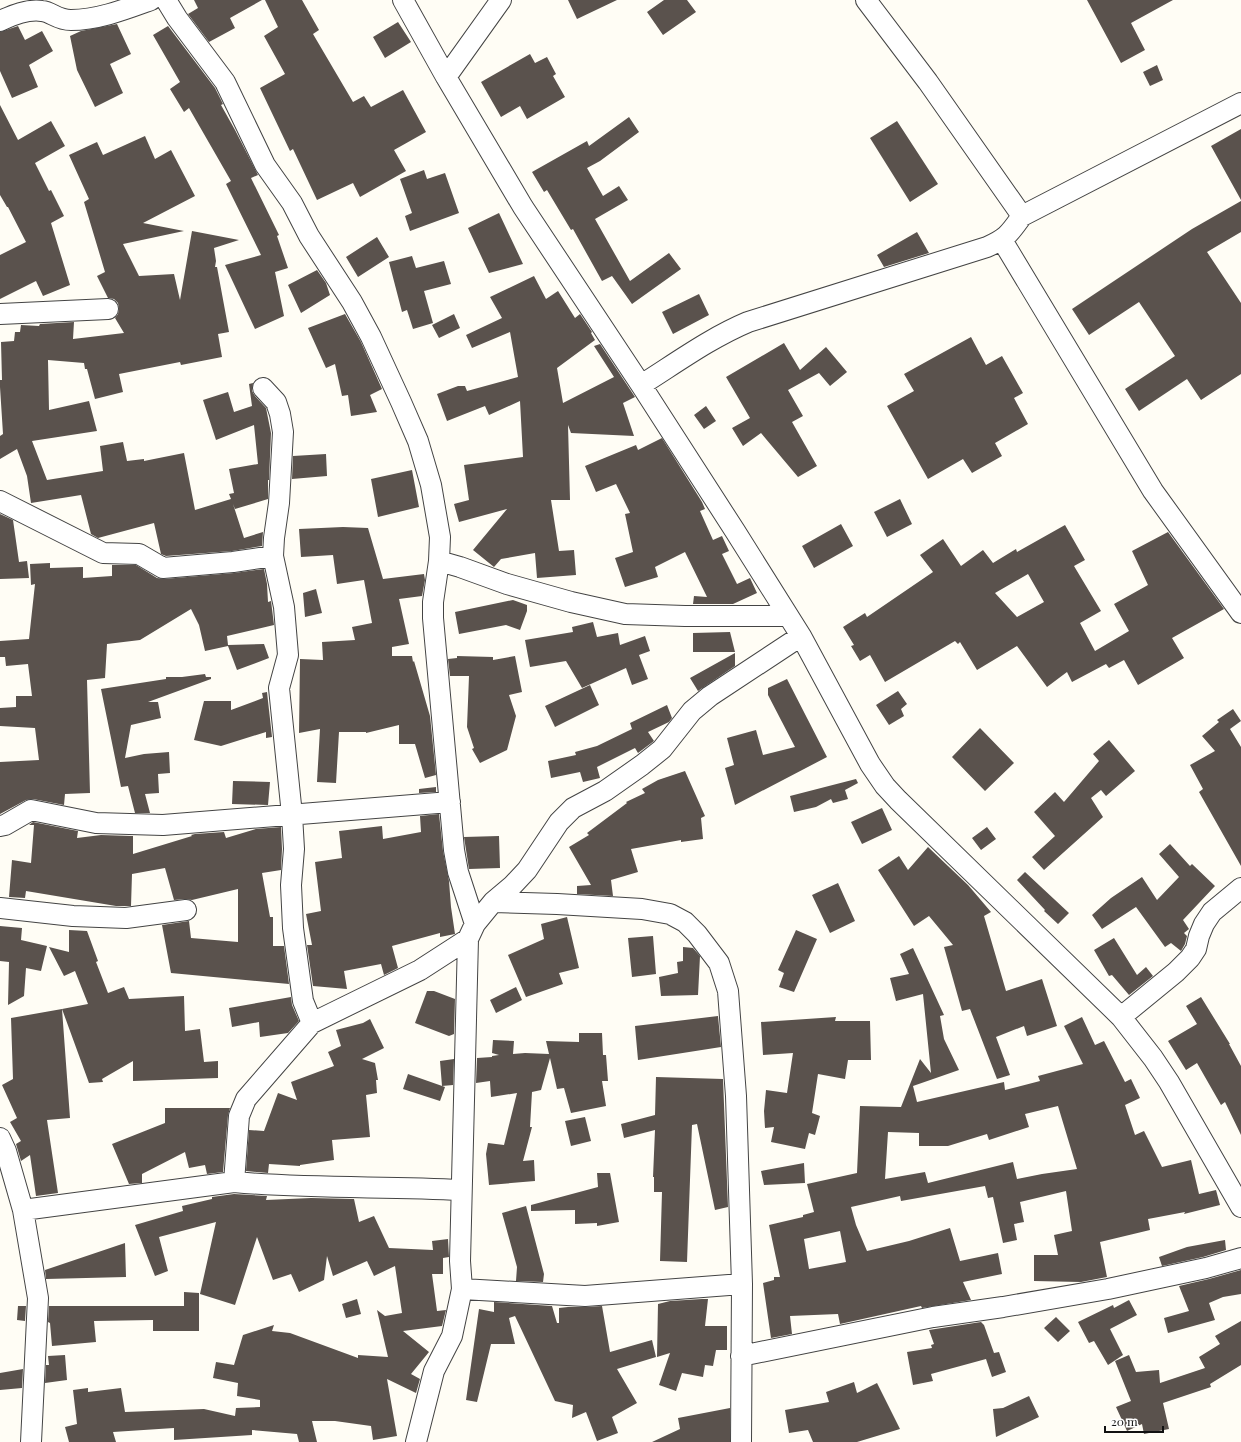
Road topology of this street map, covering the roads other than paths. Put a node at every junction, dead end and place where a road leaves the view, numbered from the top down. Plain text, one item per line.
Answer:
1 (151, 0) edge
2 (166, 0) edge
3 (403, 0) edge
4 (502, 0) edge
5 (866, 0) edge
6 (0, 21) edge
7 (446, 77) junction
8 (1241, 103) edge
9 (1022, 216) junction
10 (1002, 240) junction
11 (108, 309) dead end
12 (0, 314) edge
13 (641, 385) junction
14 (264, 388) dead end
15 (0, 501) edge
16 (274, 556) junction
17 (439, 561) junction
18 (1241, 613) edge
19 (788, 616) junction
20 (801, 636) junction
21 (450, 802) junction
22 (292, 815) junction
23 (0, 826) edge
24 (1241, 888) edge
25 (493, 902) junction
26 (0, 908) edge
27 (186, 910) dead end
28 (471, 932) junction
29 (1121, 1016) junction
30 (312, 1023) junction
31 (0, 1138) edge
32 (234, 1182) junction
33 (461, 1190) junction
34 (1241, 1207) edge
35 (23, 1210) junction
36 (1241, 1258) edge
37 (742, 1284) junction
38 (462, 1289) junction
39 (741, 1356) junction
40 (31, 1442) edge
41 (416, 1442) edge
42 (741, 1442) edge

1 - 6 street
2 - 17 street
3 - 7 street
4 - 7 street
5 - 9 street
7 - 13 street
8 - 9 street
9 - 10 street
10 - 13 street
10 - 18 street
11 - 12 street
13 - 19 street
14 - 16 street
15 - 16 street
16 - 22 street
17 - 19 street
17 - 21 street
19 - 20 street
20 - 25 street
20 - 29 street
21 - 22 street
21 - 28 street
22 - 23 street
22 - 30 street
24 - 29 street
25 - 28 street
25 - 37 street
26 - 27 street
28 - 30 street
28 - 33 street
29 - 34 street
30 - 32 street
31 - 35 street
32 - 33 street
32 - 35 street
33 - 38 street
35 - 40 street
36 - 39 street
37 - 38 street
37 - 39 street
38 - 41 street
39 - 42 street

